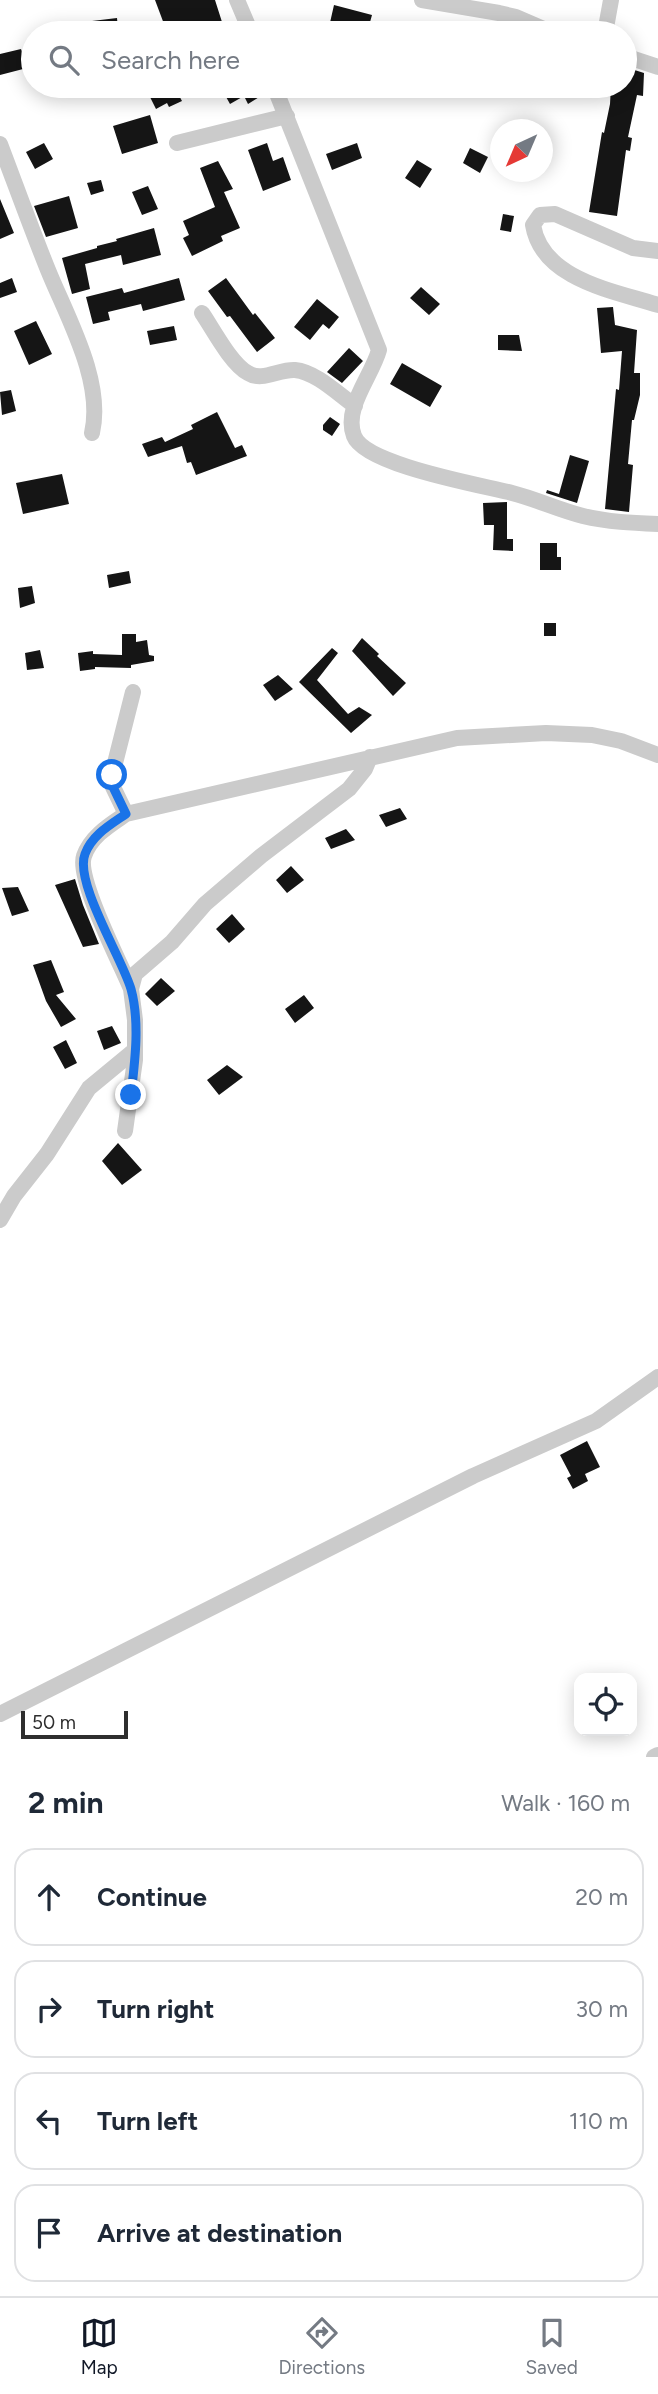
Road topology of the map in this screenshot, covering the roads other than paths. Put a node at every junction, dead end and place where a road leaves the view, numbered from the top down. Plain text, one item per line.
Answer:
1 (237, 0) edge
2 (422, 0) edge
3 (611, 0) edge
4 (246, 21) edge
5 (526, 21) edge
6 (607, 21) edge
7 (637, 60) edge
8 (658, 67) edge
9 (279, 98) edge
10 (287, 117) junction
11 (0, 144) edge
12 (177, 144) dead end
13 (658, 251) edge
14 (658, 305) edge
15 (202, 313) dead end
16 (355, 406) junction
17 (92, 433) dead end
18 (658, 524) edge
19 (133, 692) dead end
20 (658, 755) edge
21 (370, 757) junction
22 (126, 814) junction
23 (131, 989) junction
24 (135, 1050) junction
25 (125, 1132) dead end
26 (0, 1220) edge
27 (658, 1377) edge
28 (0, 1714) edge

1 - 4 street
2 - 5 street
3 - 6 street
7 - 8 street
9 - 10 street
10 - 12 street
10 - 16 street
11 - 17 street
13 - 14 street
15 - 16 street
16 - 18 street
19 - 22 street
20 - 21 street
21 - 22 street
21 - 23 street
22 - 23 street
23 - 24 street
24 - 25 street
24 - 26 street
27 - 28 street

